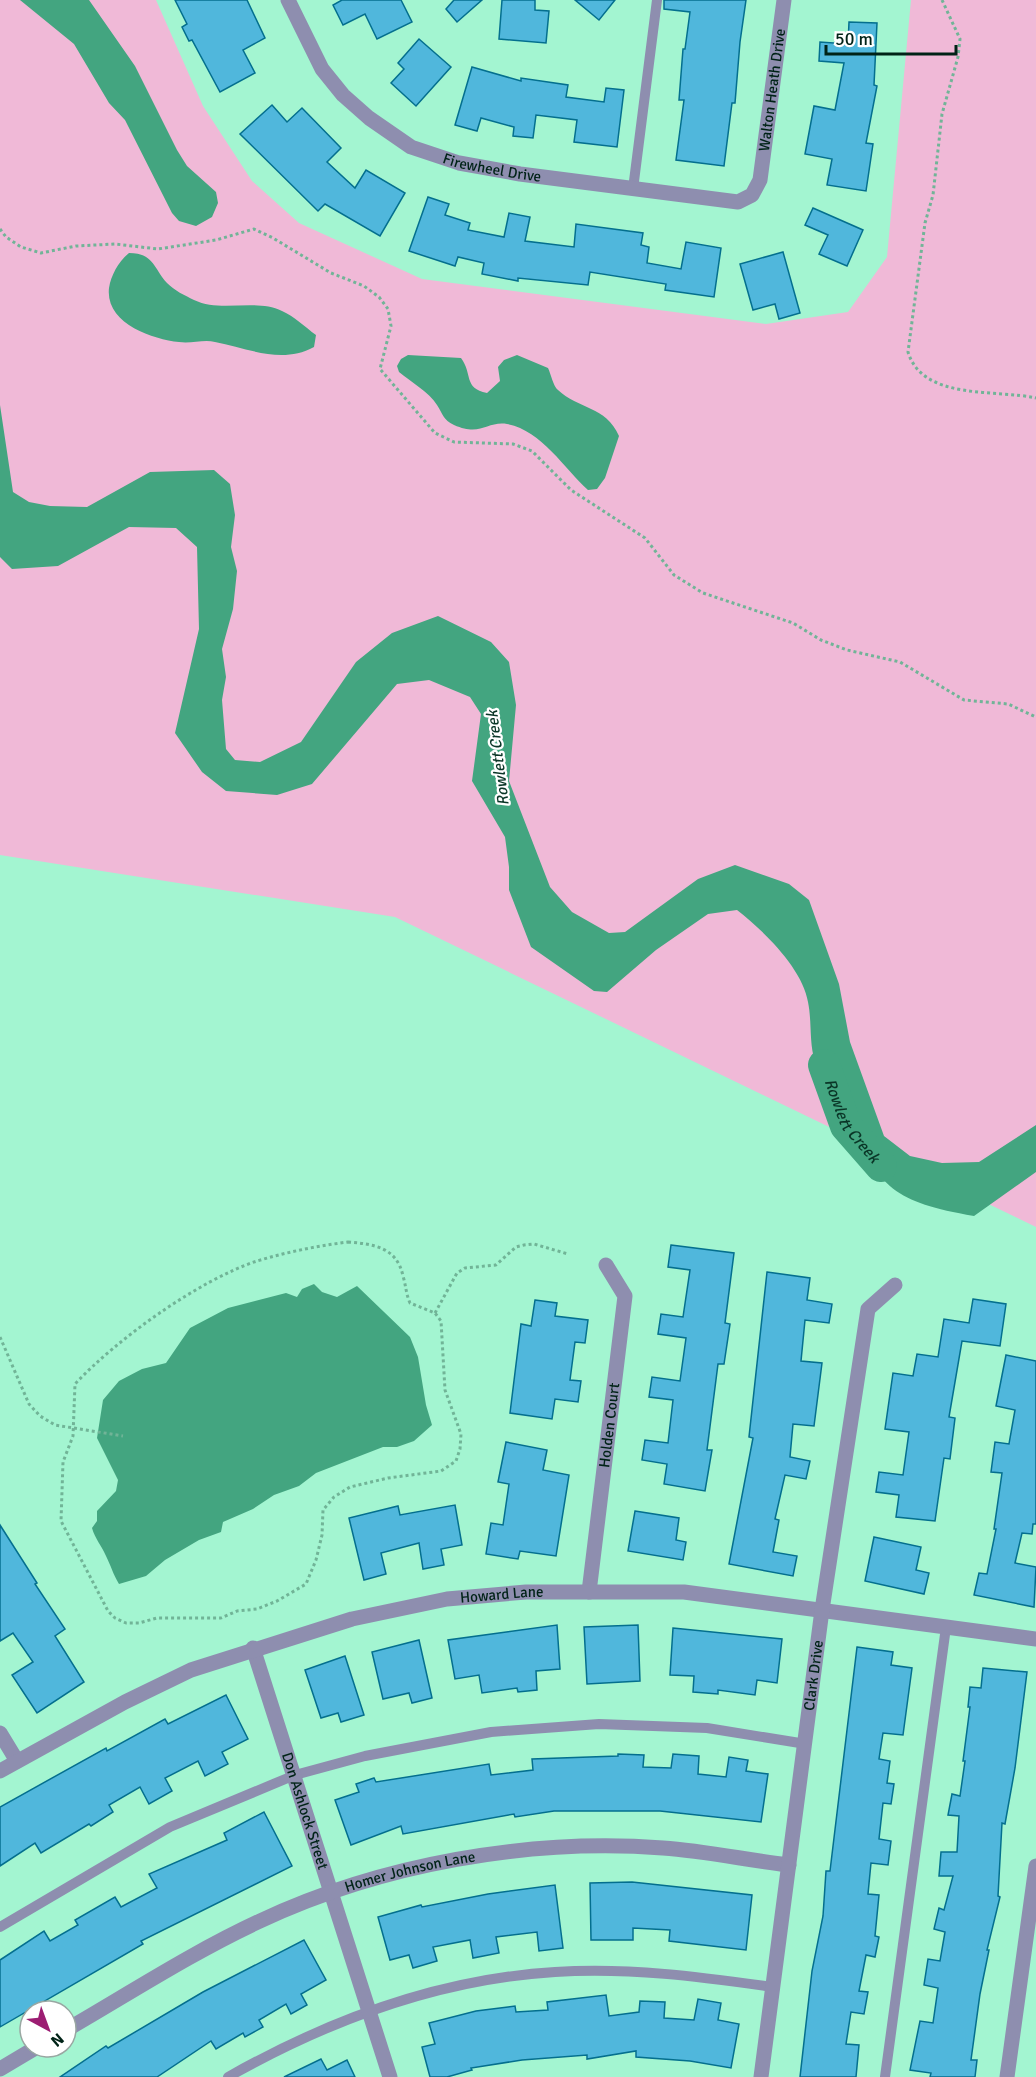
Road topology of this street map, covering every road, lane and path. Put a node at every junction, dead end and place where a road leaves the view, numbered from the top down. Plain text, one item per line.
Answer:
1 (288, 0) edge
2 (657, 0) edge
3 (784, 0) edge
4 (942, 0) edge
5 (760, 180) joint
6 (633, 189) junction
7 (0, 229) edge
8 (1036, 398) edge
9 (1036, 717) edge
10 (568, 1254) dead end
11 (606, 1265) dead end
12 (894, 1285) dead end
13 (435, 1313) junction
14 (0, 1337) edge
15 (74, 1427) junction
16 (123, 1436) dead end
17 (589, 1592) junction
18 (822, 1610) junction
19 (945, 1627) junction
20 (1036, 1639) edge
21 (253, 1648) junction
22 (0, 1733) edge
23 (806, 1744) junction
24 (17, 1761) junction
25 (0, 1771) edge
26 (295, 1775) junction
27 (789, 1865) junction
28 (1036, 1866) edge
29 (331, 1894) junction
30 (0, 1927) edge
31 (773, 1987) junction
32 (368, 2011) junction
33 (78, 2023) edge
34 (18, 2058) edge
35 (0, 2069) edge
36 (228, 2077) edge
37 (390, 2077) edge
38 (761, 2077) edge
39 (885, 2077) edge
40 (1007, 2077) edge

1 - 6 street, Firewheel Drive
2 - 6 lane
3 - 5 street, Walton Heath Drive
4 - 8 path
5 - 6 street, Firewheel Drive
7 - 9 path
10 - 13 path
11 - 17 street, Holden Court
12 - 18 street, Clark Drive
13 - 15 path
13 - 15 path
14 - 15 path
15 - 16 path
17 - 18 street, Howard Lane
17 - 21 street, Howard Lane
18 - 19 street, Howard Lane
18 - 23 street, Clark Drive
19 - 20 street, Howard Lane
19 - 39 lane
21 - 24 street, Howard Lane
21 - 26 street, Don Ashlock Street
22 - 24 street
23 - 26 lane
23 - 27 street, Clark Drive
24 - 25 street, Howard Lane
26 - 29 street, Don Ashlock Street
26 - 30 lane
27 - 29 street, Homer Johnson Lane
27 - 31 street, Clark Drive
28 - 40 street
29 - 32 street, Don Ashlock Street
29 - 33 street, Homer Johnson Lane
31 - 32 lane
31 - 38 street, Clark Drive
32 - 36 lane
32 - 37 street, Don Ashlock Street
34 - 35 street

